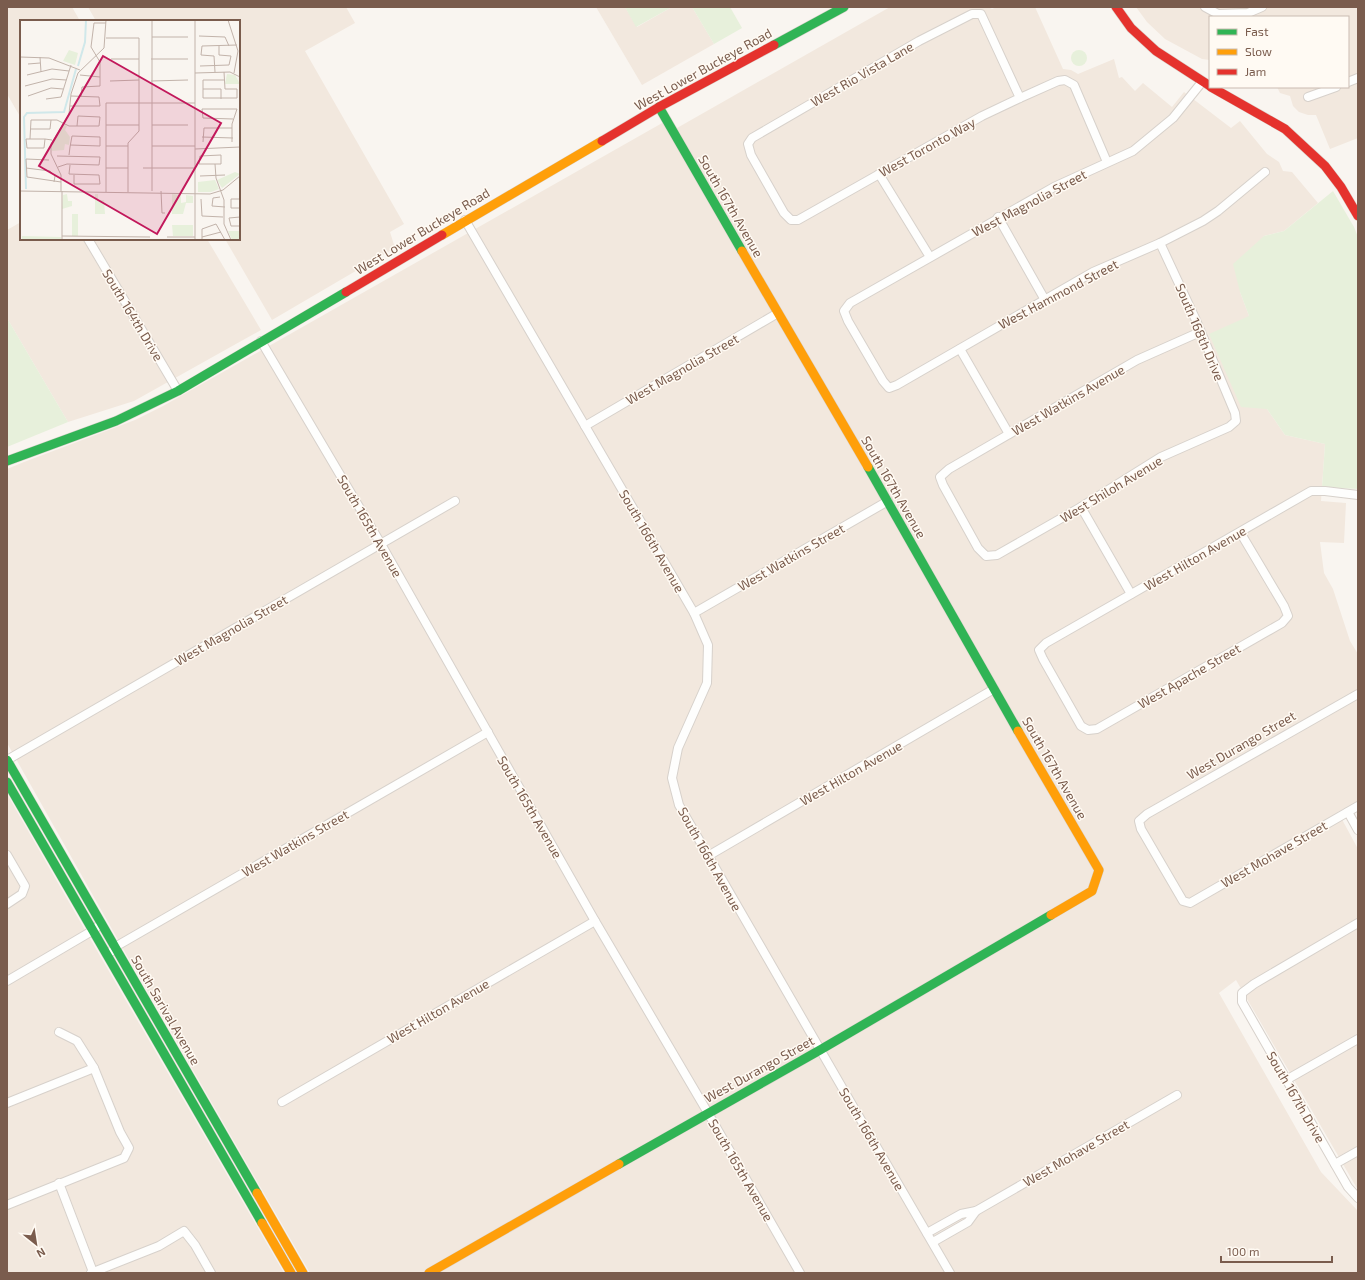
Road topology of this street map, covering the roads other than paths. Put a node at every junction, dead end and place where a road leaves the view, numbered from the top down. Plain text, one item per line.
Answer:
1 (844, 7) edge
2 (1116, 7) edge
3 (1205, 7) edge
4 (1262, 7) edge
5 (1208, 85) edge
6 (1213, 88) edge
7 (1333, 88) edge
8 (1308, 97) dead end
9 (1020, 98) junction
10 (659, 107) junction
11 (1107, 162) junction
12 (1265, 172) dead end
13 (879, 174) junction
14 (1358, 216) edge
15 (998, 217) junction
16 (466, 220) junction
17 (792, 220) joint
18 (89, 240) edge
19 (1160, 244) junction
20 (930, 257) junction
21 (1045, 300) junction
22 (778, 313) junction
23 (1200, 332) junction
24 (261, 341) junction
25 (960, 349) junction
26 (889, 388) joint
27 (178, 391) junction
28 (1236, 421) joint
29 (585, 426) junction
30 (1009, 434) junction
31 (7, 461) edge
32 (1358, 495) edge
33 (455, 501) dead end
34 (888, 501) junction
35 (1081, 507) junction
36 (1240, 532) junction
37 (381, 544) junction
38 (986, 556) joint
39 (1131, 594) junction
40 (694, 613) junction
41 (994, 689) junction
42 (1358, 694) edge
43 (1088, 730) joint
44 (488, 732) junction
45 (7, 760) edge
46 (7, 782) edge
47 (1358, 806) edge
48 (1348, 812) junction
49 (1358, 830) edge
50 (7, 855) edge
51 (708, 856) junction
52 (1096, 881) joint
53 (1190, 903) joint
54 (7, 904) edge
55 (99, 920) junction
56 (595, 921) junction
57 (1358, 923) edge
58 (92, 931) junction
59 (115, 947) junction
60 (109, 960) junction
61 (7, 981) edge
62 (59, 1032) dead end
63 (1358, 1039) edge
64 (820, 1050) junction
65 (94, 1068) junction
66 (1286, 1080) junction
67 (1177, 1095) dead end
68 (282, 1102) dead end
69 (7, 1103) edge
70 (708, 1112) junction
71 (1358, 1151) edge
72 (1335, 1164) junction
73 (59, 1183) junction
74 (1358, 1198) edge
75 (7, 1205) edge
76 (976, 1211) junction
77 (950, 1220) junction
78 (956, 1229) junction
79 (927, 1233) junction
80 (933, 1242) junction
81 (92, 1272) edge
82 (211, 1273) edge
83 (291, 1273) edge
84 (303, 1273) edge
85 (429, 1273) edge
86 (800, 1273) edge
87 (950, 1273) edge

1 - 10 main road, West Lower Buckeye Road
2 - 5 main road
3 - 4 street
5 - 11 street, West Magnolia Street
6 - 14 main road
7 - 8 street
9 - 11 street, West Toronto Way
9 - 13 street, West Toronto Way
9 - 17 street, West Rio Vista Lane
10 - 16 main road, West Lower Buckeye Road
10 - 22 main road, South 167th Avenue
11 - 15 street, West Magnolia Street
12 - 19 street, West Hammond Street
13 - 17 street, West Toronto Way
13 - 20 street
15 - 20 street, West Magnolia Street
15 - 21 street
16 - 24 main road, West Lower Buckeye Road
16 - 29 street, South 166th Avenue
18 - 27 street, South 164th Drive
19 - 21 street, West Hammond Street
19 - 23 street, South 168th Drive
20 - 26 street, West Magnolia Street
21 - 25 street, West Hammond Street
22 - 29 street, West Magnolia Street
22 - 34 main road, South 167th Avenue
23 - 28 street, South 168th Drive
23 - 30 street, West Watkins Avenue
24 - 27 main road, West Lower Buckeye Road
24 - 37 street, South 165th Avenue
25 - 26 street, West Hammond Street
25 - 30 street
27 - 31 main road, West Lower Buckeye Road
28 - 35 street, West Shiloh Avenue
29 - 40 street, South 166th Avenue
30 - 38 street, West Watkins Avenue
32 - 36 street, West Hilton Avenue
33 - 37 street, West Magnolia Street
34 - 40 street, West Watkins Street
34 - 41 main road, South 167th Avenue
35 - 38 street, West Shiloh Avenue
35 - 39 street
36 - 39 street, West Hilton Avenue
36 - 43 street, West Apache Street
37 - 44 street, South 165th Avenue
37 - 45 street, West Magnolia Street
39 - 43 street, West Hilton Avenue
40 - 51 street, South 166th Avenue
41 - 51 street, West Hilton Avenue
41 - 52 main road, South 167th Avenue
42 - 53 street, West Durango Street
44 - 56 street, South 165th Avenue
44 - 59 street, West Watkins Street
45 - 55 main road, South Sarival Avenue
46 - 58 main road, South Sarival Avenue
47 - 48 street, West Mohave Street
48 - 49 street
48 - 53 street, West Mohave Street
50 - 54 street
51 - 64 street, South 166th Avenue
52 - 64 main road, West Durango Street
55 - 58 street
55 - 59 main road, South Sarival Avenue
56 - 68 street, West Hilton Avenue
56 - 70 street, South 165th Avenue
57 - 66 street, South 167th Drive
58 - 60 main road, South Sarival Avenue
58 - 61 street
59 - 60 street
59 - 84 main road, South Sarival Avenue
60 - 83 main road, South Sarival Avenue
62 - 65 street
63 - 66 street
64 - 70 main road, West Durango Street
64 - 79 street, South 166th Avenue
65 - 69 street
65 - 73 street
66 - 72 street, South 167th Drive
67 - 76 street, West Mohave Street
70 - 85 main road, West Durango Street
70 - 86 street, South 165th Avenue
71 - 72 street
72 - 74 street, South 167th Drive
73 - 75 street
73 - 81 street
76 - 77 street, West Mohave Street
76 - 78 street, West Mohave Street
77 - 78 street
77 - 79 street, West Mohave Street
78 - 80 street, West Mohave Street
79 - 80 street, South 166th Avenue
80 - 87 street, South 166th Avenue
81 - 82 street

